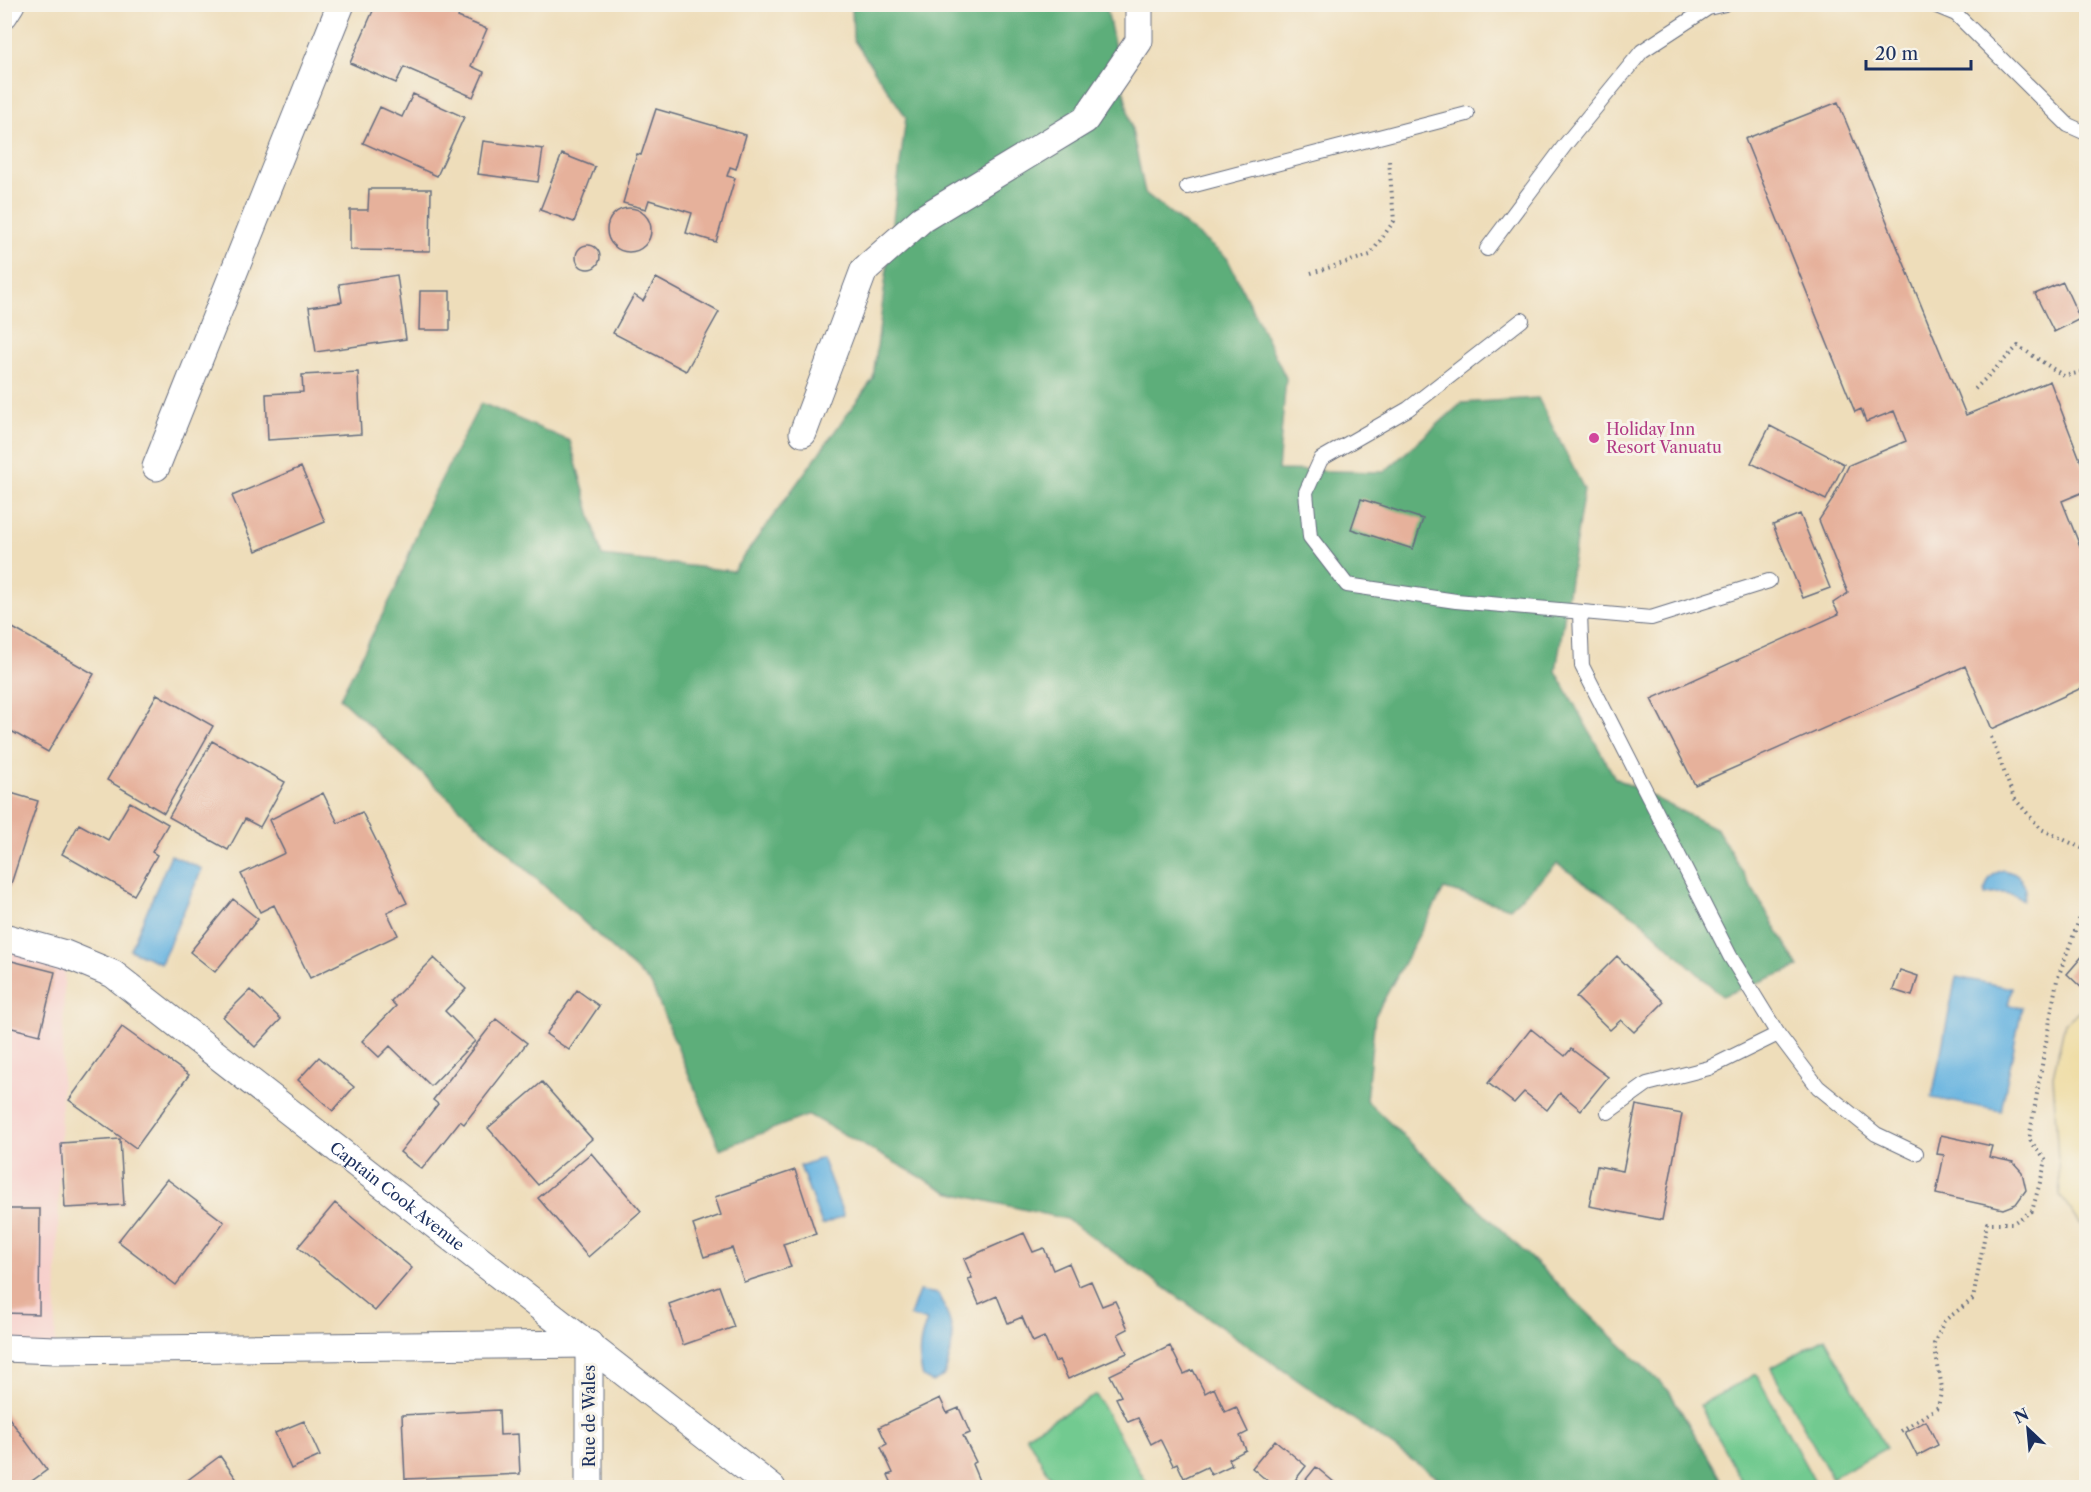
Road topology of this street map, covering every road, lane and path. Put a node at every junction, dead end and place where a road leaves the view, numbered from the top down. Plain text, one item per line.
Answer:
1 (11, 4) edge
2 (340, 4) edge
3 (1138, 4) edge
4 (1725, 4) edge
5 (1932, 4) edge
6 (4, 15) edge
7 (1467, 114) dead end
8 (2086, 133) edge
9 (1384, 136) junction
10 (1187, 187) dead end
11 (1487, 249) dead end
12 (1311, 273) dead end
13 (1522, 321) dead end
14 (2086, 371) edge
15 (1975, 389) dead end
16 (802, 433) dead end
17 (156, 467) dead end
18 (1769, 581) dead end
19 (1580, 613) junction
20 (1991, 737) dead end
21 (2086, 850) edge
22 (2086, 901) edge
23 (4, 937) edge
24 (1778, 1034) junction
25 (1608, 1112) dead end
26 (1916, 1154) dead end
27 (589, 1344) junction
28 (4, 1348) edge
29 (1900, 1431) dead end
30 (589, 1488) edge
31 (772, 1488) edge

1 - 6 street
2 - 17 street
3 - 16 street
4 - 11 lane
5 - 8 lane
7 - 9 lane
9 - 10 lane
9 - 12 path
13 - 19 lane
14 - 15 path
18 - 19 lane
19 - 24 lane
20 - 21 path
22 - 29 path
23 - 27 street, Captain Cook Avenue
24 - 25 lane
24 - 26 lane
27 - 28 street
27 - 30 street, Rue de Wales
27 - 31 street, Captain Cook Avenue

